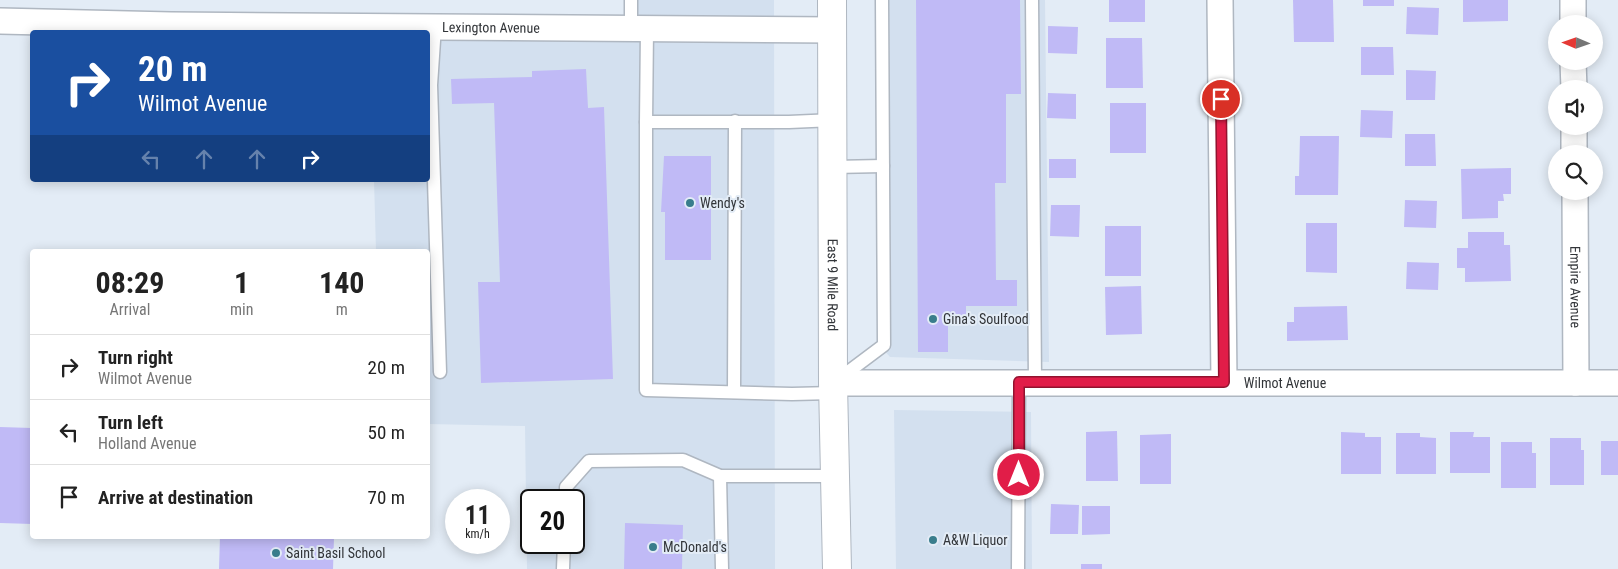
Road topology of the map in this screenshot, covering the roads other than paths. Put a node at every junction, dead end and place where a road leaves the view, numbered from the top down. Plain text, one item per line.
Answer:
1 (630, 0) edge
2 (832, 0) edge
3 (882, 0) edge
4 (1032, 0) edge
5 (1220, 0) edge
6 (1573, 0) edge
7 (1573, 15) edge
8 (0, 21) edge
9 (434, 26) junction
10 (171, 29) edge
11 (329, 29) edge
12 (639, 29) junction
13 (833, 30) junction
14 (834, 120) junction
15 (735, 121) junction
16 (646, 122) junction
17 (833, 166) junction
18 (883, 166) junction
19 (1575, 200) edge
20 (440, 372) dead end
21 (1027, 382) junction
22 (1224, 382) junction
23 (1576, 382) junction
24 (1618, 383) edge
25 (833, 388) junction
26 (734, 392) junction
27 (720, 476) junction
28 (834, 476) junction
29 (566, 489) edge
30 (564, 554) edge
31 (563, 569) edge
32 (722, 569) edge
33 (837, 569) edge
34 (1018, 569) edge

1 - 12 lane
2 - 13 main road, East 9 Mile Road
3 - 18 lane
4 - 21 lane
5 - 22 street
6 - 7 street
8 - 10 street, Lexington Avenue
9 - 11 street, Lexington Avenue
9 - 12 street, Lexington Avenue
9 - 20 lane
10 - 11 street, Lexington Avenue
12 - 13 street, Lexington Avenue
12 - 16 lane
13 - 14 main road, East 9 Mile Road
14 - 15 lane
14 - 17 main road, East 9 Mile Road
15 - 16 lane
15 - 26 lane
16 - 26 lane
17 - 18 lane
17 - 25 main road, East 9 Mile Road
18 - 25 lane
19 - 23 street, Empire Avenue
21 - 22 street, Wilmot Avenue
21 - 25 street, Wilmot Avenue
21 - 34 lane
22 - 23 street, Wilmot Avenue
23 - 24 street, Wilmot Avenue
25 - 26 lane
25 - 28 main road, East 9 Mile Road
27 - 28 lane
27 - 29 lane
27 - 32 lane
28 - 33 main road, East 9 Mile Road
30 - 31 lane

